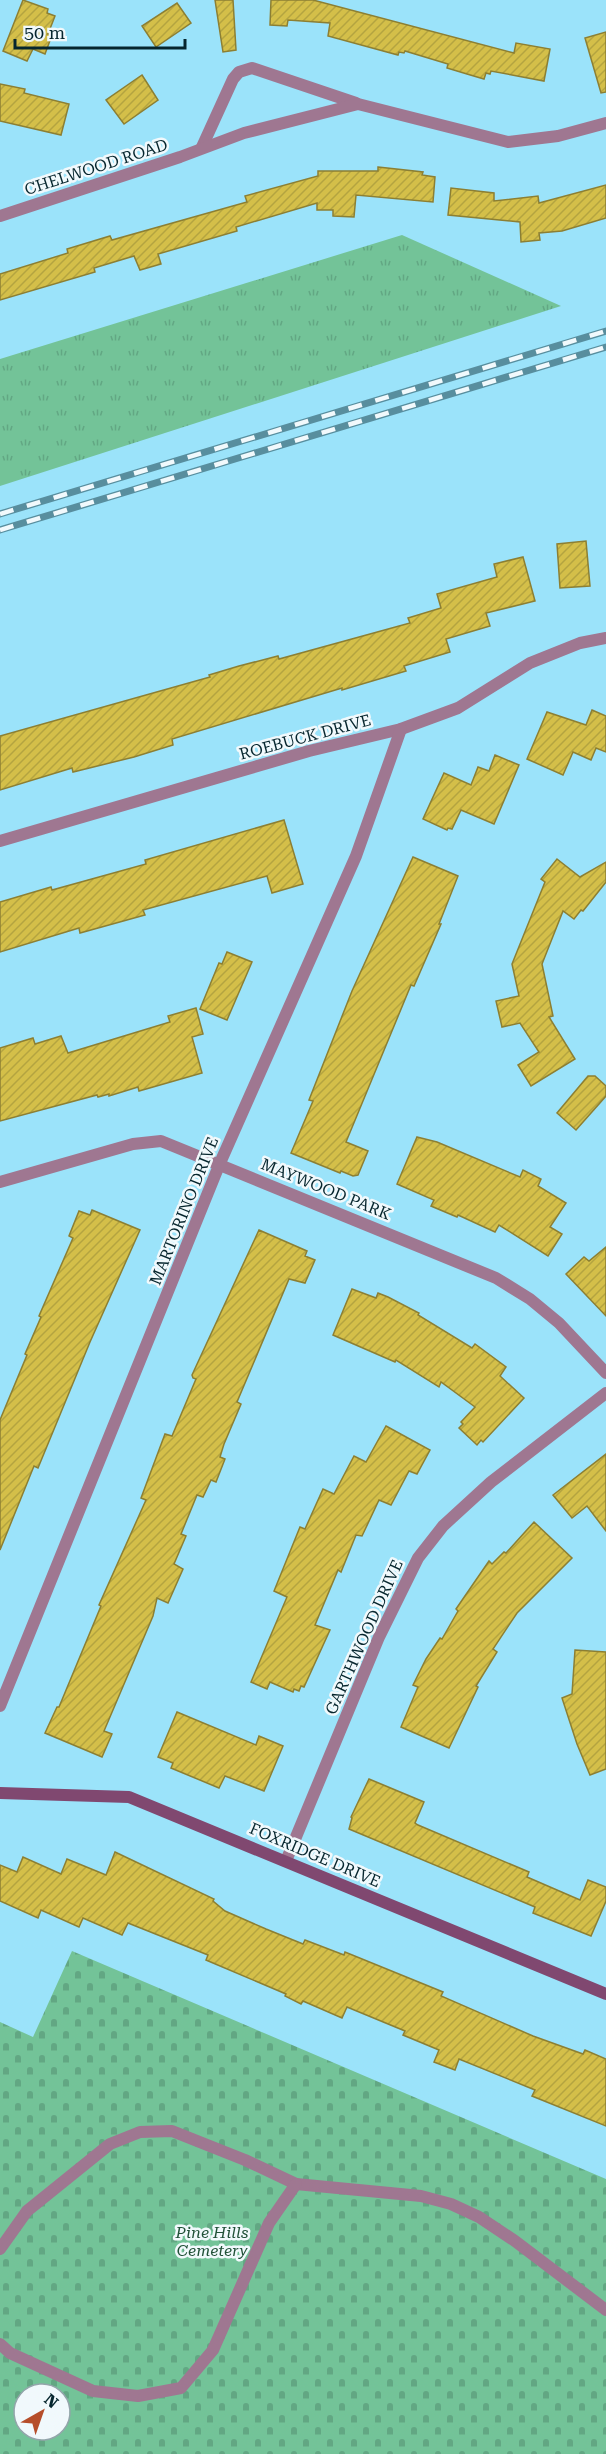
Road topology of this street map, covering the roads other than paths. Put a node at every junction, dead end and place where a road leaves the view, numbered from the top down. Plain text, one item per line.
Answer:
1 (357, 104) junction
2 (606, 123) edge
3 (202, 147) junction
4 (0, 216) edge
5 (606, 638) edge
6 (401, 729) junction
7 (0, 841) edge
8 (220, 1163) junction
9 (0, 1182) edge
10 (606, 1372) edge
11 (606, 1393) edge
12 (0, 1706) edge
13 (0, 1793) edge
14 (286, 1862) junction
15 (606, 1995) edge
16 (296, 2184) junction
17 (0, 2249) edge
18 (606, 2310) edge
19 (0, 2344) edge

1 - 2 street, CHELWOOD ROAD
1 - 3 street, CHELWOOD ROAD
1 - 3 street, CHELWOOD ROAD
3 - 4 street, CHELWOOD ROAD
5 - 6 street, ROEBUCK DRIVE
6 - 7 street, ROEBUCK DRIVE
6 - 8 street, MARTORINO DRIVE
8 - 9 street, MAYWOOD PARK
8 - 10 street, MAYWOOD PARK
8 - 12 street, MARTORINO DRIVE
11 - 14 street, GARTHWOOD DRIVE
13 - 14 street, FOXRIDGE DRIVE
14 - 15 street, FOXRIDGE DRIVE
16 - 17 street
16 - 18 street
16 - 19 street

